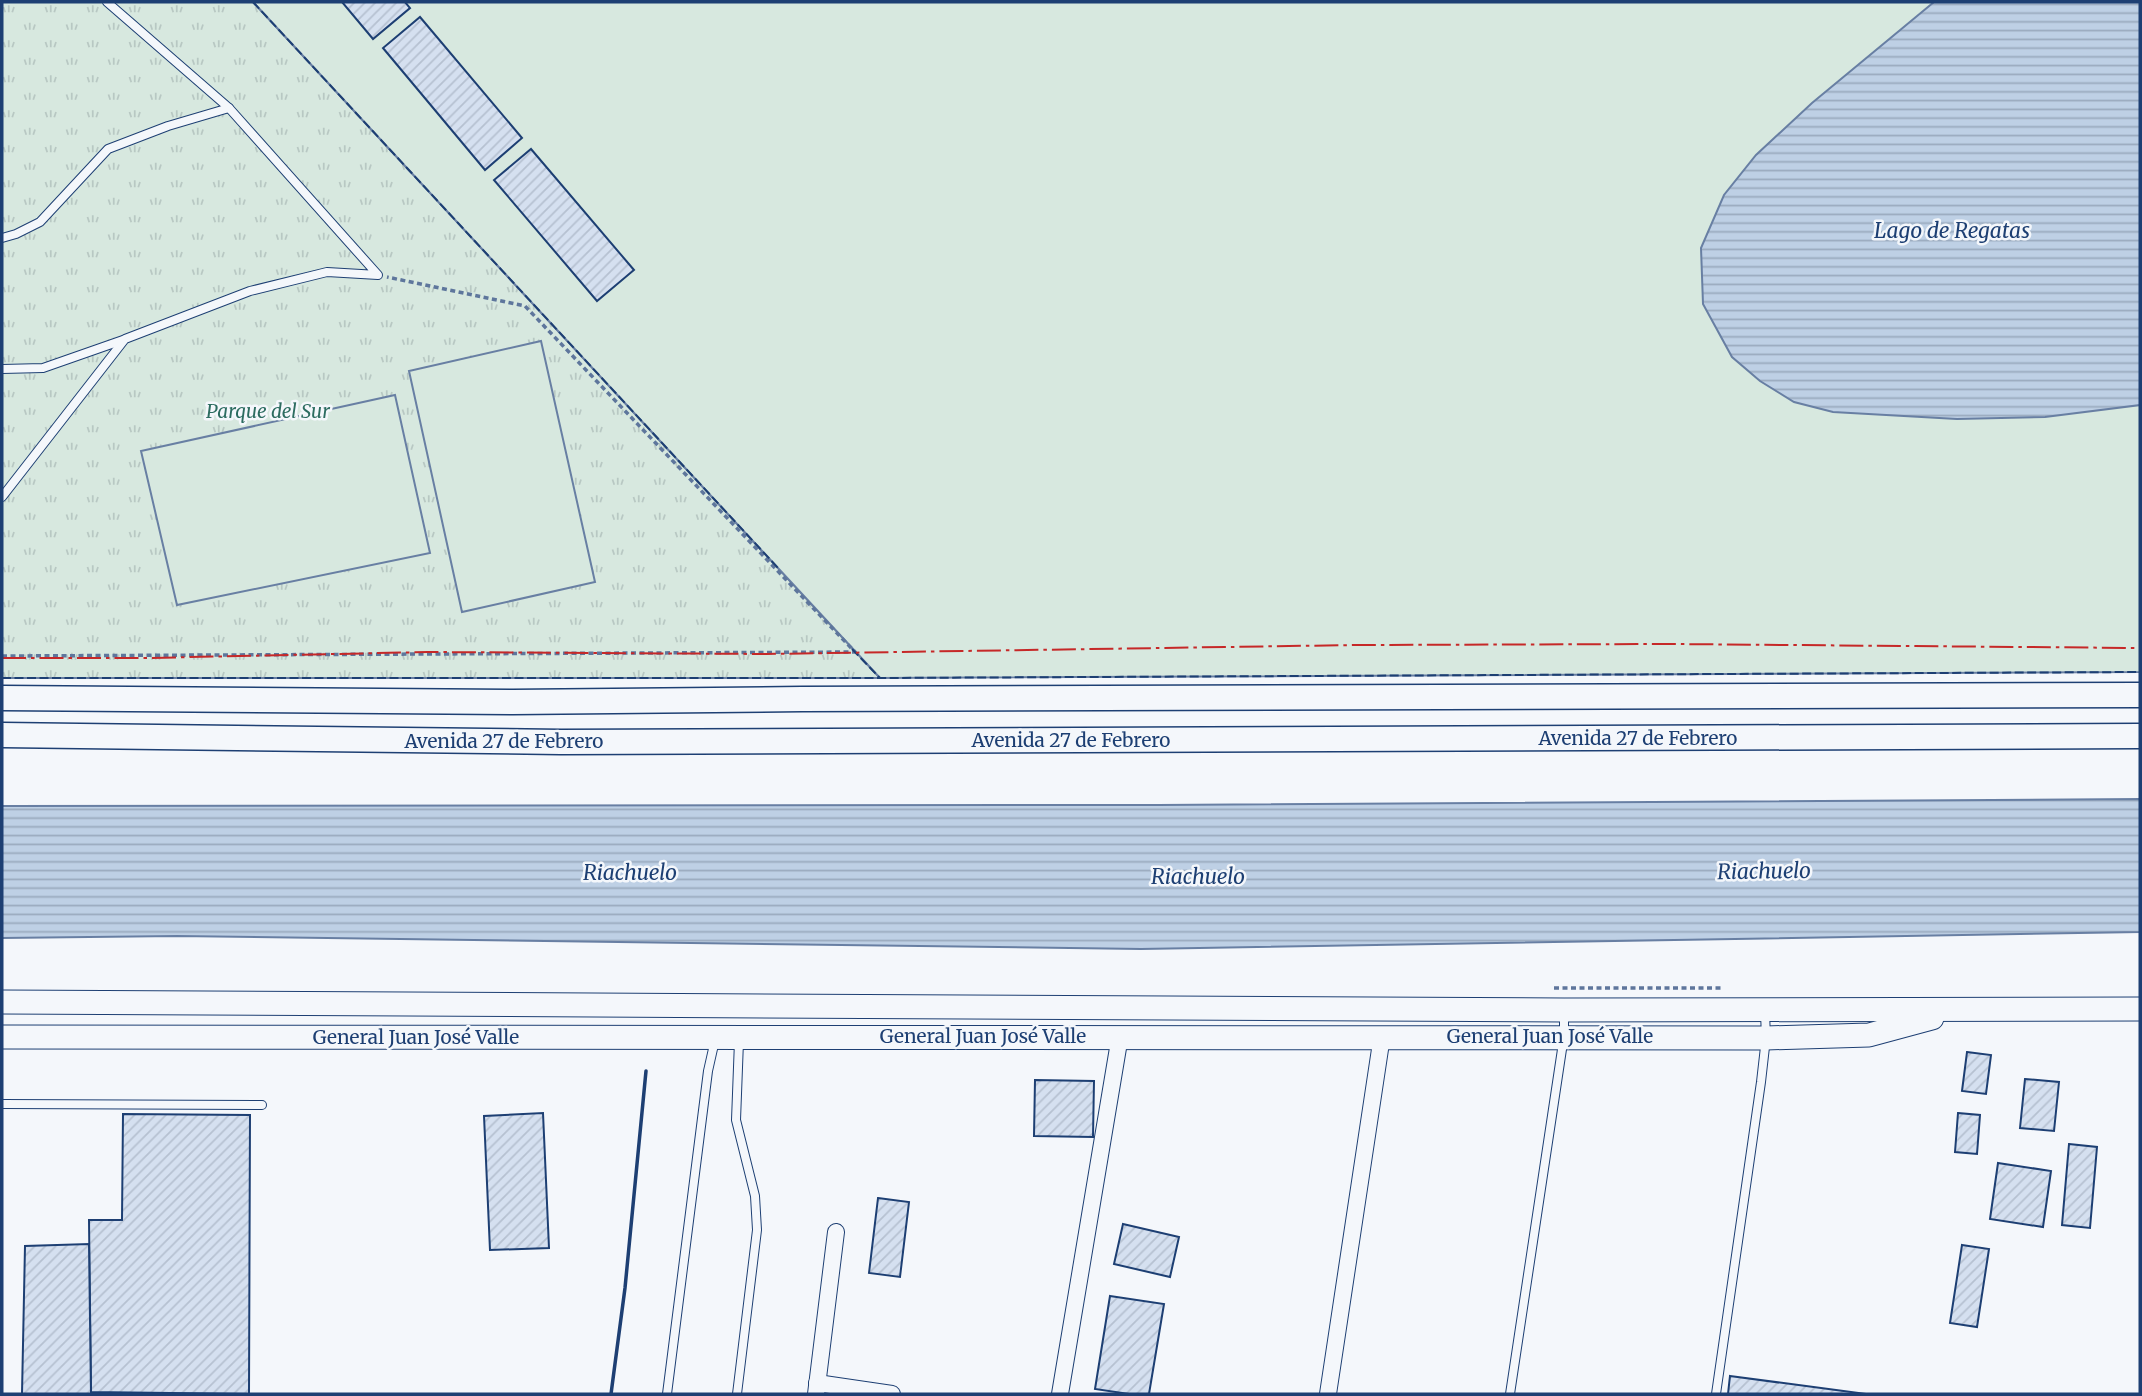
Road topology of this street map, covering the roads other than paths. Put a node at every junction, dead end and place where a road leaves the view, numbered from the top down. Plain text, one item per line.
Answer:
1 (107, 2) edge
2 (229, 108) junction
3 (2, 238) edge
4 (125, 339) junction
5 (2, 369) edge
6 (2, 497) edge
7 (2140, 695) edge
8 (2, 698) edge
9 (2, 735) edge
10 (2140, 736) edge
11 (2, 1002) edge
12 (2140, 1009) edge
13 (1564, 1010) junction
14 (1764, 1010) junction
15 (1961, 1010) junction
16 (1120, 1036) junction
17 (1382, 1036) junction
18 (1563, 1036) junction
19 (2, 1037) edge
20 (715, 1037) junction
21 (739, 1037) junction
22 (1766, 1038) junction
23 (2, 1104) edge
24 (262, 1105) dead end
25 (836, 1232) dead end
26 (816, 1389) edge
27 (667, 1394) edge
28 (737, 1394) edge
29 (892, 1394) edge
30 (1060, 1394) edge
31 (1328, 1394) edge
32 (1510, 1394) edge
33 (1716, 1394) edge

1 - 2 lane
2 - 3 lane
2 - 4 lane
4 - 5 lane
4 - 6 lane
7 - 8 main road, Avenida 27 de Febrero
9 - 10 main road, Avenida 27 de Febrero
11 - 13 main road, General Juan José Valle
12 - 15 main road, General Juan José Valle
13 - 14 main road, General Juan José Valle
13 - 18 lane
14 - 15 main road, General Juan José Valle
14 - 22 lane
15 - 22 main road, General Juan José Valle
16 - 17 main road, General Juan José Valle
16 - 21 main road, General Juan José Valle
16 - 30 street
17 - 18 main road, General Juan José Valle
17 - 31 street
18 - 22 main road, General Juan José Valle
18 - 32 lane
19 - 20 main road, General Juan José Valle
20 - 21 main road, General Juan José Valle
20 - 27 lane
21 - 28 lane
22 - 33 lane
23 - 24 lane
25 - 26 street
26 - 29 street

